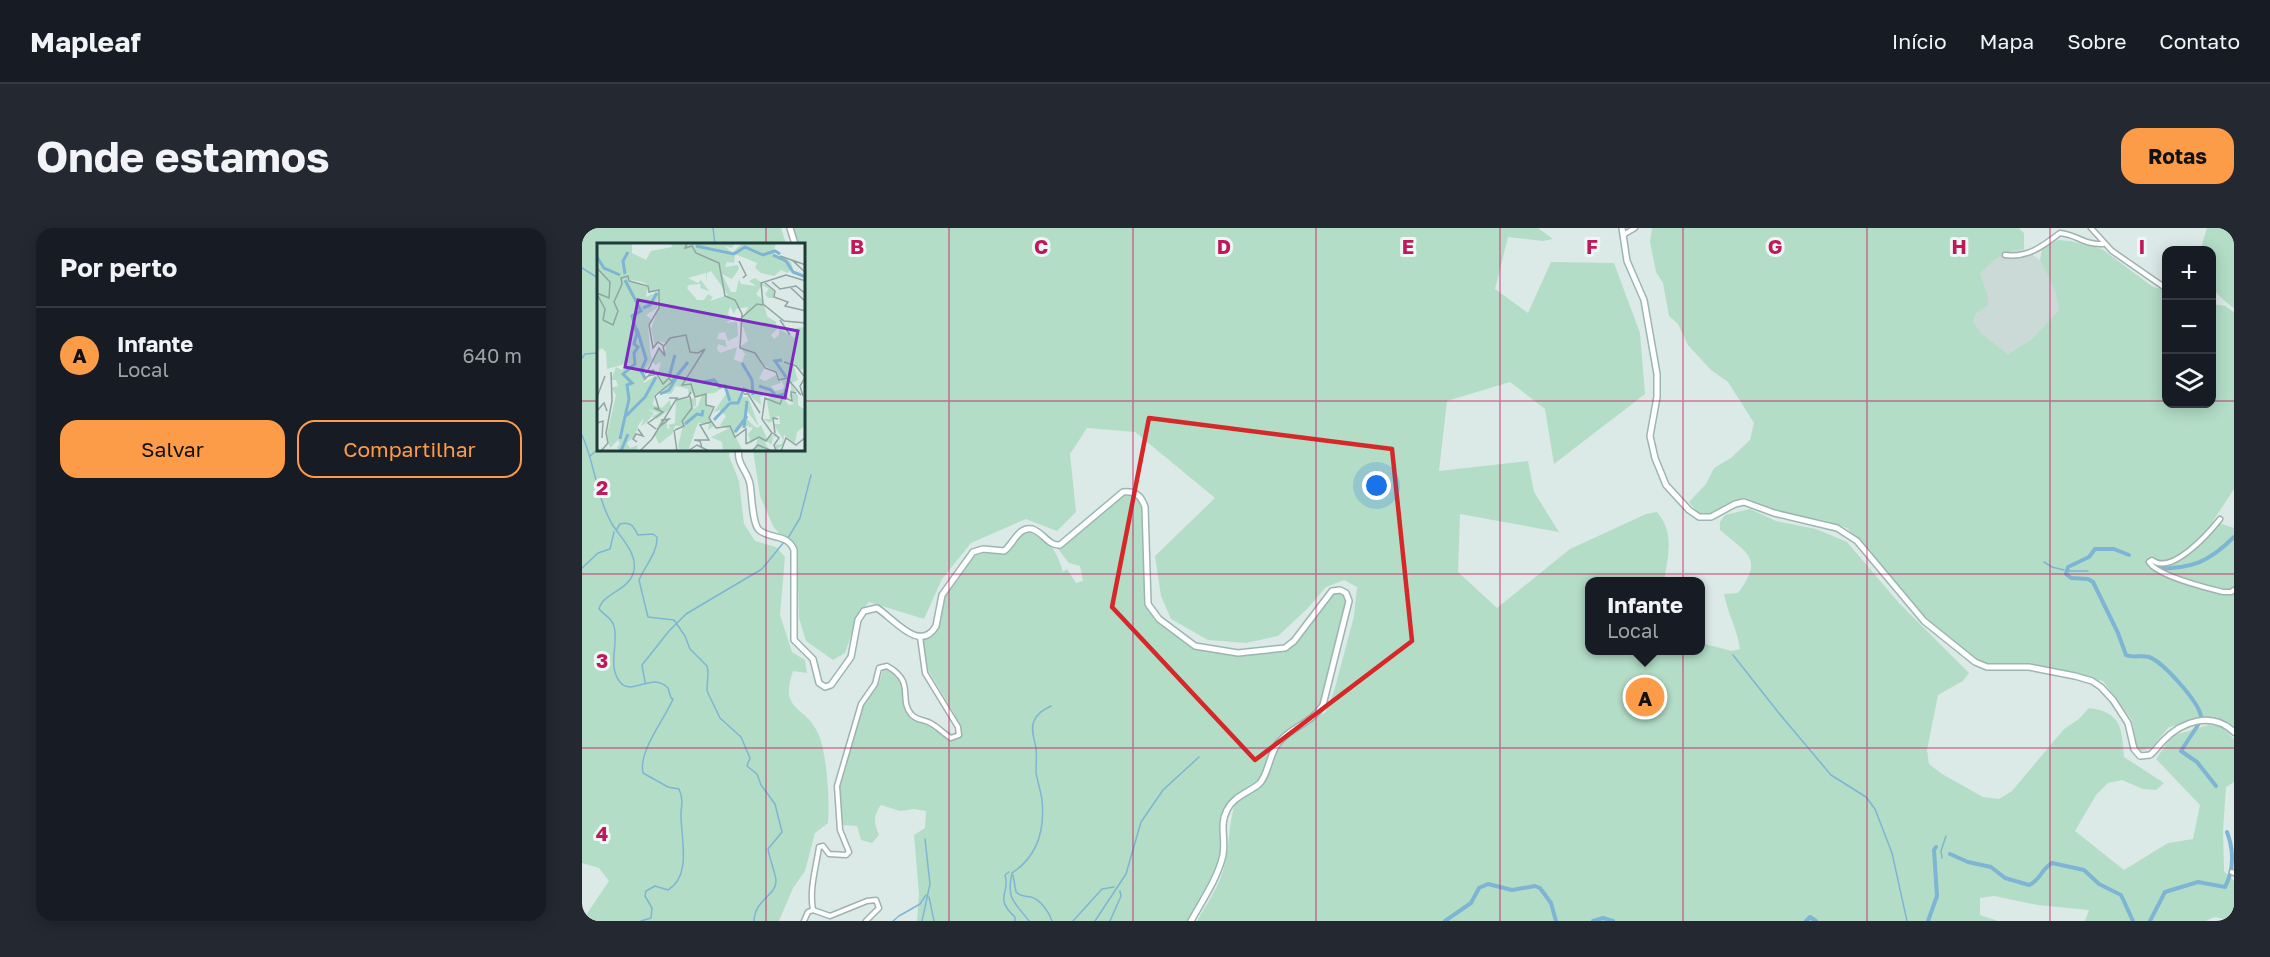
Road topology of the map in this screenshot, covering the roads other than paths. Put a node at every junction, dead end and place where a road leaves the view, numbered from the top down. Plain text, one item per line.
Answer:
1 (790, 228) edge
2 (1622, 228) edge
3 (1635, 228) edge
4 (2091, 228) edge
5 (1623, 235) junction
6 (795, 243) edge
7 (2103, 244) junction
8 (2005, 255) dead end
9 (2162, 286) edge
10 (739, 452) edge
11 (2220, 519) dead end
12 (2234, 590) edge
13 (920, 637) junction
14 (2234, 732) edge
15 (813, 910) junction
16 (804, 921) edge
17 (866, 921) edge
18 (1191, 921) edge

1 - 6 main road
2 - 5 main road
3 - 5 street
4 - 7 street
5 - 14 main road
7 - 8 street
7 - 9 street
10 - 13 main road
11 - 12 street
13 - 15 street
13 - 18 main road
15 - 16 street
15 - 17 street

